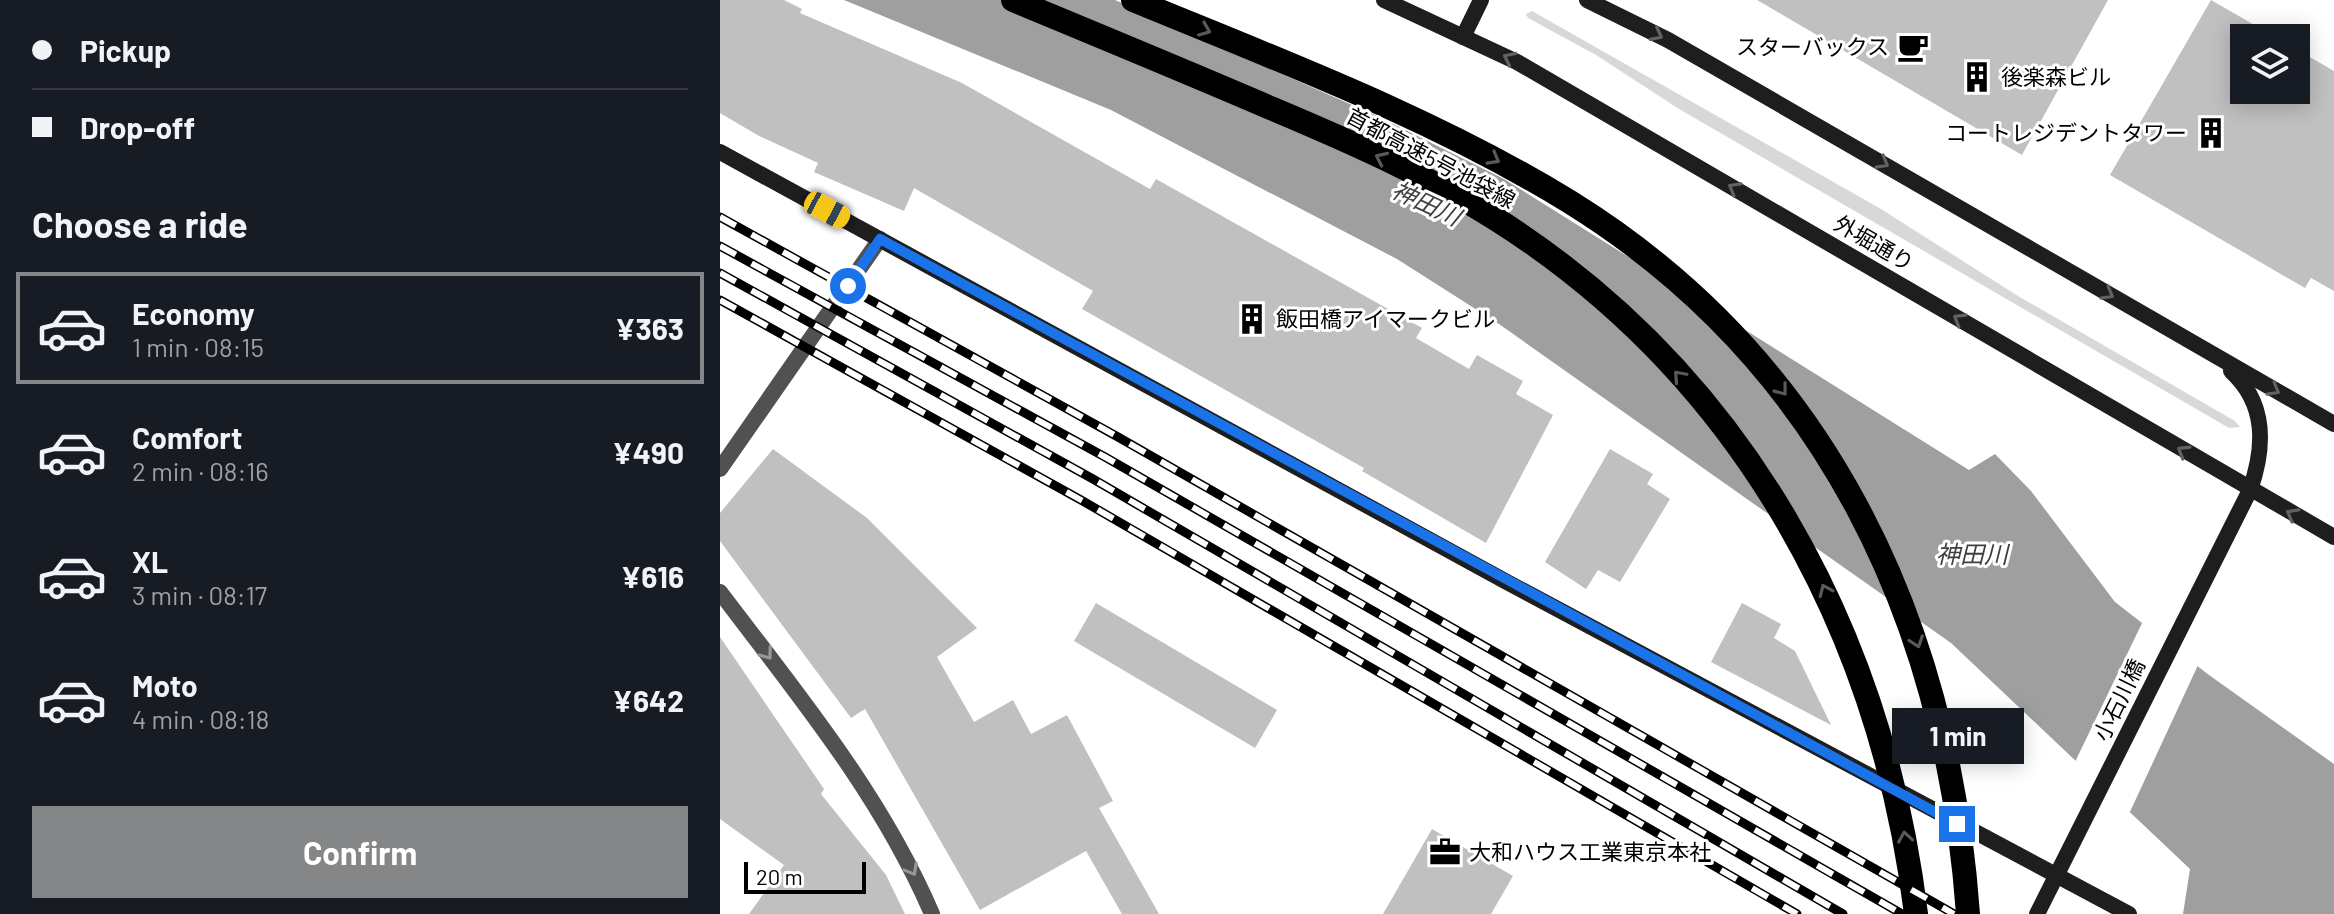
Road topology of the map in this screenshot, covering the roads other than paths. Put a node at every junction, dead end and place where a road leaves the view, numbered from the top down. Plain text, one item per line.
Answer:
1 (1013, 0) edge
2 (1133, 0) edge
3 (1384, 0) edge
4 (1481, 0) edge
5 (1587, 0) edge
6 (1463, 37) junction
7 (720, 152) edge
8 (880, 239) junction
9 (2215, 356) junction
10 (2334, 424) edge
11 (720, 469) edge
12 (2250, 490) junction
13 (2334, 537) edge
14 (720, 592) edge
15 (2056, 877) junction
16 (932, 914) edge
17 (1916, 914) edge
18 (1968, 914) edge
19 (2037, 914) edge
20 (2129, 914) edge

17 -> 1 highway, 首都高速5号池袋線
2 -> 18 highway, 首都高速5号池袋線
3 - 6 street, 外堀通り
4 - 6 street
5 -> 9 street
12 -> 6 street, 外堀通り
7 - 8 street
8 - 11 street
8 - 15 street
9 -> 10 street
9 - 12 street, 小石川橋
13 -> 12 street, 外堀通り
12 - 15 street, 小石川橋
14 -> 16 street
15 - 19 street, 小石川橋
15 - 20 street

